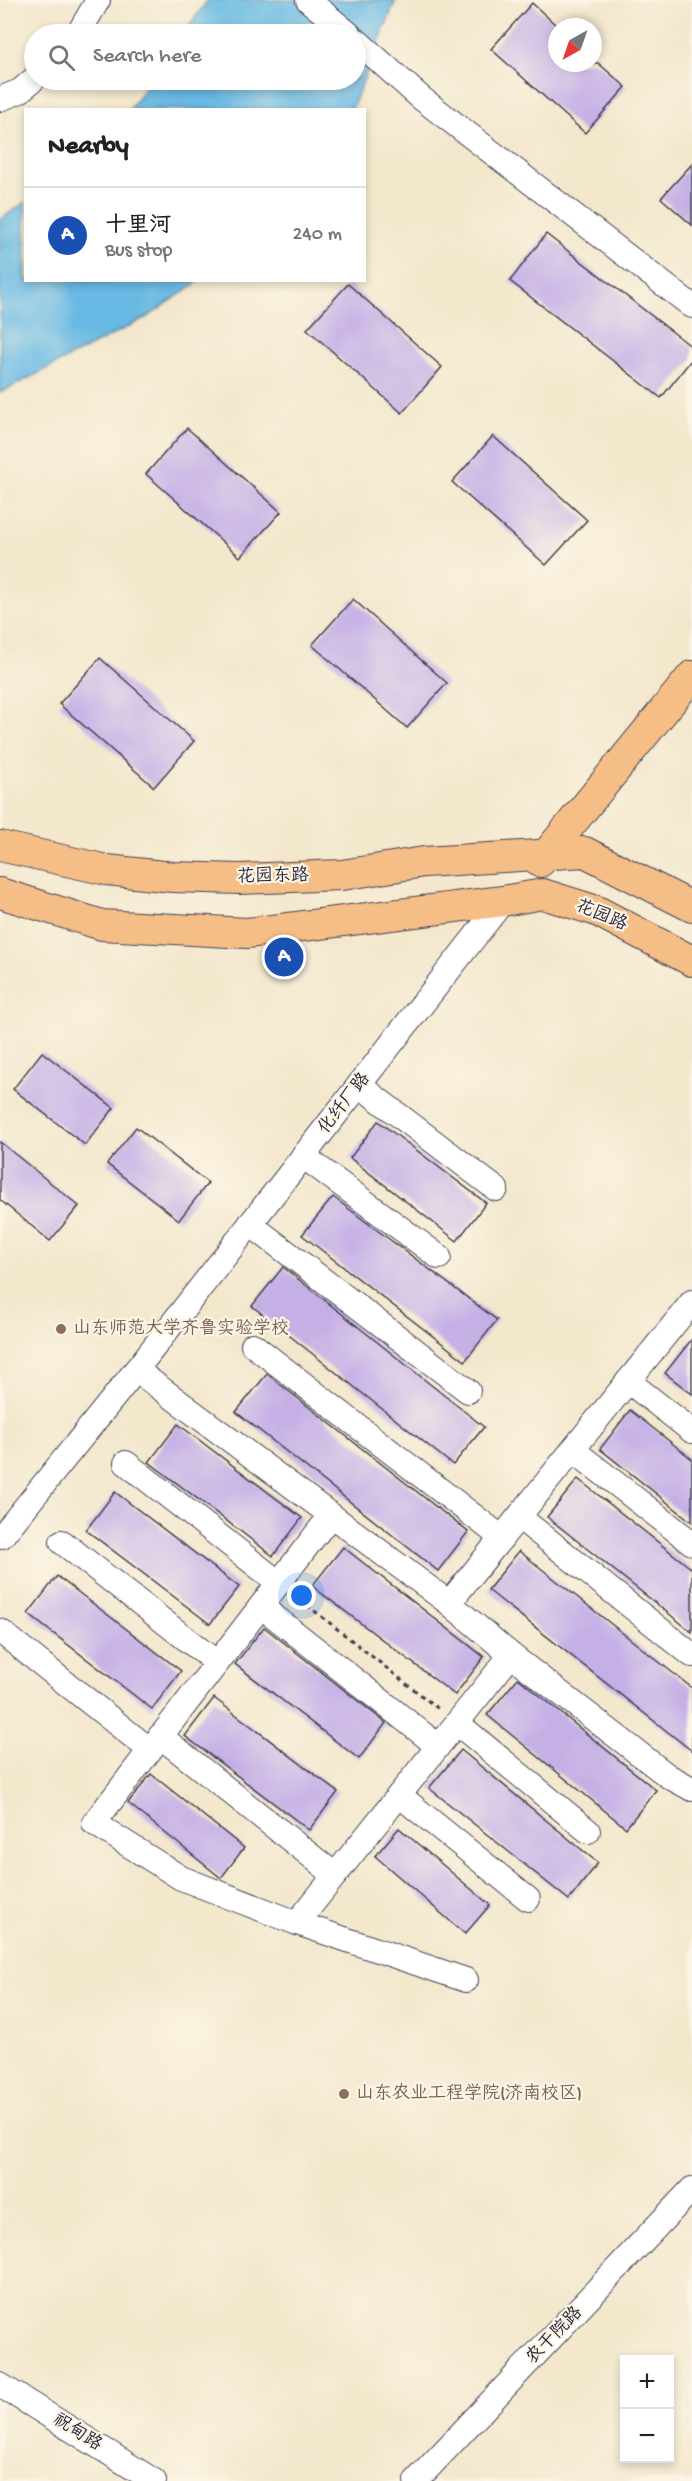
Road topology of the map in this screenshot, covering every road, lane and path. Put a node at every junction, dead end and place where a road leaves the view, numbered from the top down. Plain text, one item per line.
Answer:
1 (98, 0) edge
2 (308, 0) edge
3 (84, 24) edge
4 (337, 24) edge
5 (366, 49) edge
6 (24, 88) edge
7 (0, 99) edge
8 (692, 306) edge
9 (692, 676) edge
10 (0, 846) edge
11 (548, 853) junction
12 (0, 893) edge
13 (503, 901) junction
14 (692, 907) edge
15 (692, 961) edge
16 (359, 1085) junction
17 (303, 1156) junction
18 (496, 1189) dead end
19 (250, 1224) junction
20 (439, 1257) dead end
21 (692, 1302) edge
22 (253, 1346) dead end
23 (136, 1370) junction
24 (628, 1381) junction
25 (468, 1390) dead end
26 (692, 1431) edge
27 (573, 1450) junction
28 (126, 1463) dead end
29 (331, 1515) junction
30 (519, 1517) junction
31 (2, 1536) dead end
32 (502, 1538) junction
33 (62, 1542) dead end
34 (692, 1543) edge
35 (279, 1583) junction
36 (449, 1603) junction
37 (261, 1606) junction
38 (0, 1631) edge
39 (512, 1655) junction
40 (692, 1655) edge
41 (217, 1663) junction
42 (457, 1723) junction
43 (155, 1743) junction
44 (438, 1746) junction
45 (692, 1789) edge
46 (399, 1795) junction
47 (588, 1831) dead end
48 (334, 1875) junction
49 (528, 1899) dead end
50 (297, 1923) junction
51 (466, 1980) dead end
52 (692, 2189) edge
53 (0, 2385) edge
54 (154, 2481) edge
55 (416, 2481) edge

1 - 3 street
2 - 4 street
5 - 8 street
6 - 7 street
9 - 11 main road, 化纤厂路
10 - 11 main road, 花园东路
11 - 13 main road, 化纤厂路
11 - 14 main road
12 - 13 main road
13 - 15 main road, 花园路
13 - 16 street, 化纤厂路
16 - 17 street, 化纤厂路
16 - 18 street
17 - 19 street, 化纤厂路
17 - 20 street
19 - 23 street, 化纤厂路
19 - 25 street
21 - 24 street
22 - 32 street
23 - 29 street
23 - 31 street, 化纤厂路
24 - 26 street
24 - 27 street
27 - 30 street
27 - 34 street
28 - 35 street
29 - 35 street
29 - 36 street
30 - 32 street
30 - 40 street
32 - 36 street
33 - 41 street
35 - 37 street
35 - 42 path
36 - 39 street
37 - 41 street
37 - 44 street
38 - 43 street
39 - 42 street
39 - 45 street
41 - 43 street
42 - 44 street
42 - 47 street
43 - 48 street
43 - 50 street
44 - 46 street
46 - 48 street
46 - 49 street
48 - 50 street
50 - 51 street
52 - 55 street, 农干院路
53 - 54 street, 祝甸路

